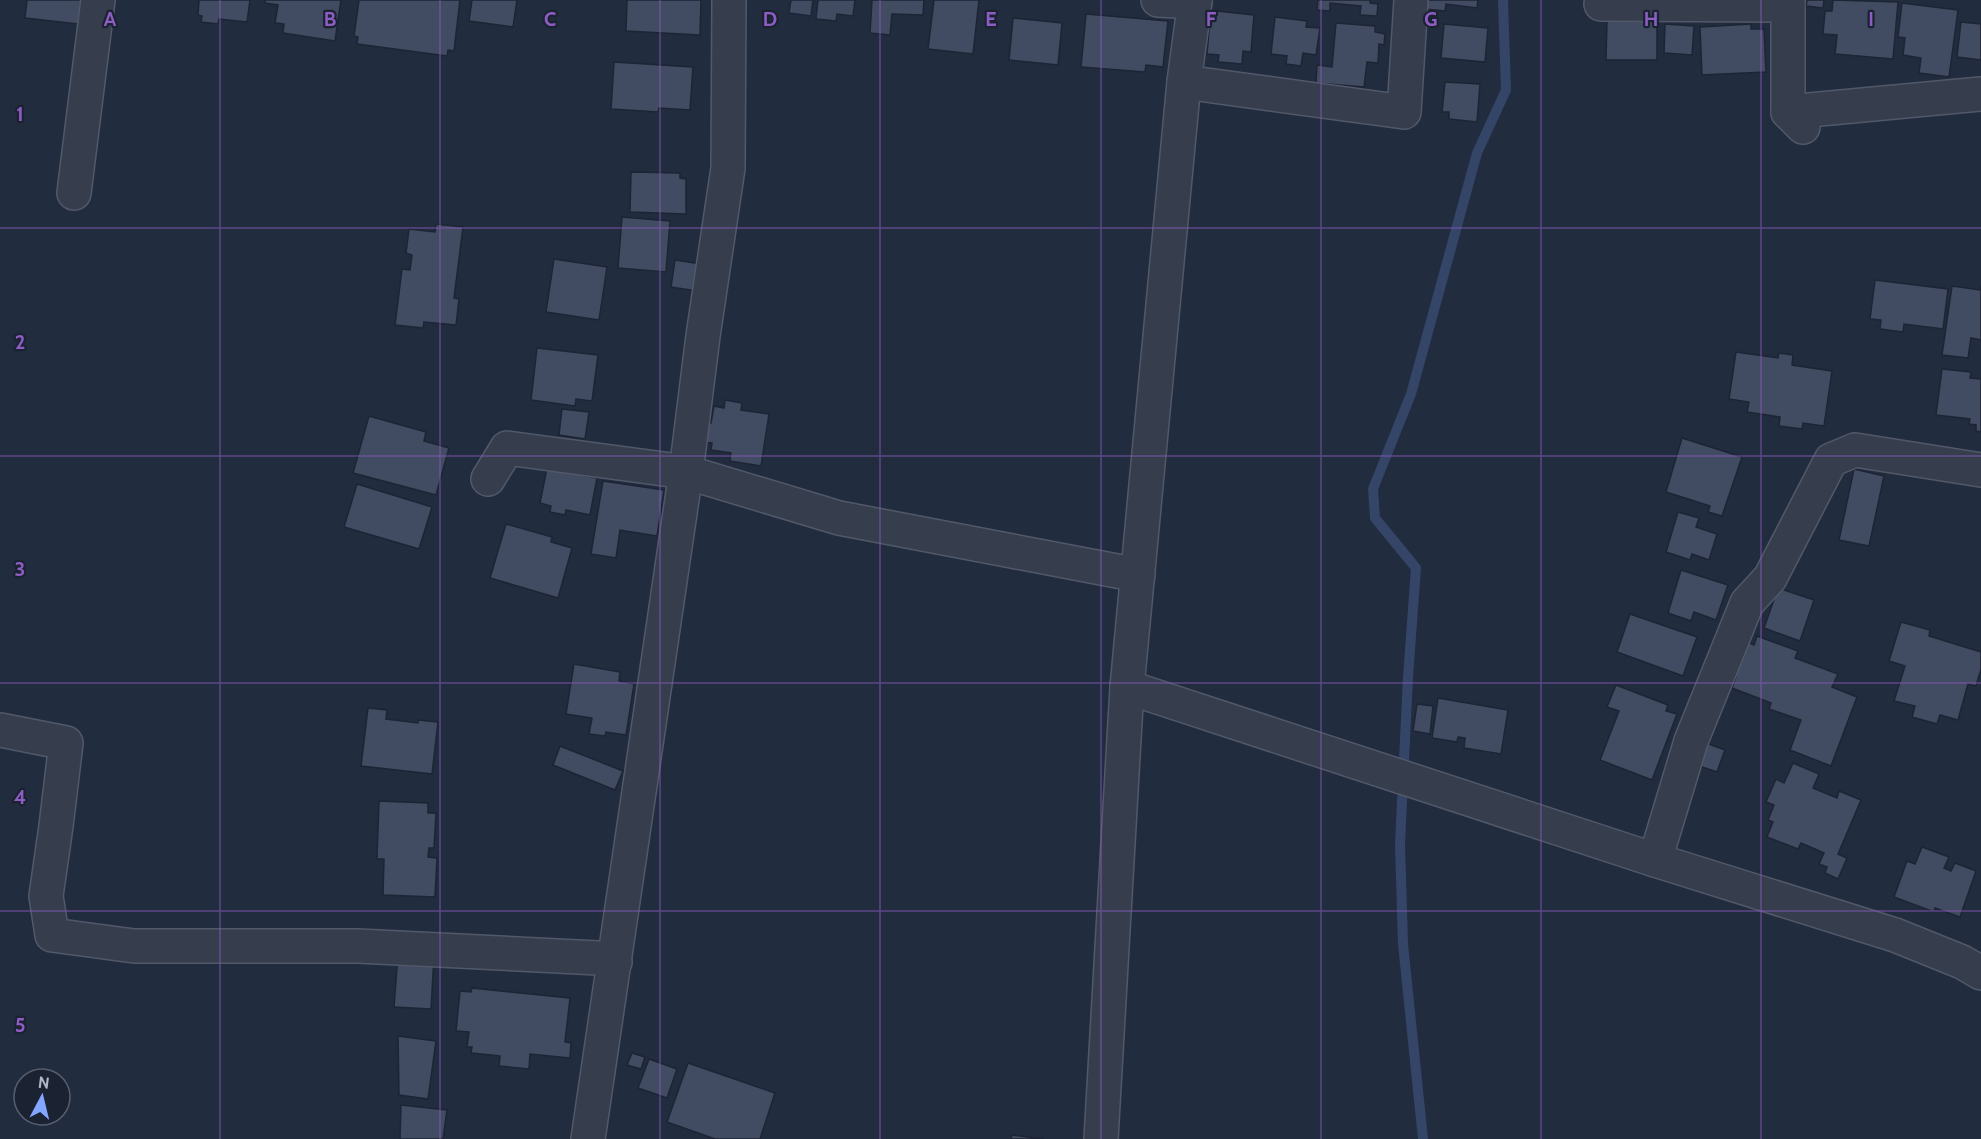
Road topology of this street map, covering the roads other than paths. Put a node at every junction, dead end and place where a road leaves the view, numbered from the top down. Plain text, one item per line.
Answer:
1 (98, 0) edge
2 (729, 0) edge
3 (1158, 0) edge
4 (1411, 0) edge
5 (1195, 1) edge
6 (1788, 2) edge
7 (1601, 4) dead end
8 (1184, 82) junction
9 (1981, 94) edge
10 (74, 193) dead end
11 (1981, 470) edge
12 (687, 472) junction
13 (488, 479) dead end
14 (1138, 575) junction
15 (1127, 687) junction
16 (0, 730) edge
17 (1655, 860) junction
18 (615, 962) junction
19 (1981, 973) edge
20 (588, 1139) edge
21 (1102, 1139) edge

1 - 10 street
2 - 12 street
3 - 5 street
4 - 8 street
5 - 8 street
6 - 7 street
6 - 9 street
8 - 14 street
11 - 17 street
12 - 13 street
12 - 14 street
12 - 18 street
14 - 15 street
15 - 17 street
15 - 21 street
16 - 18 street
17 - 19 street
18 - 20 street

